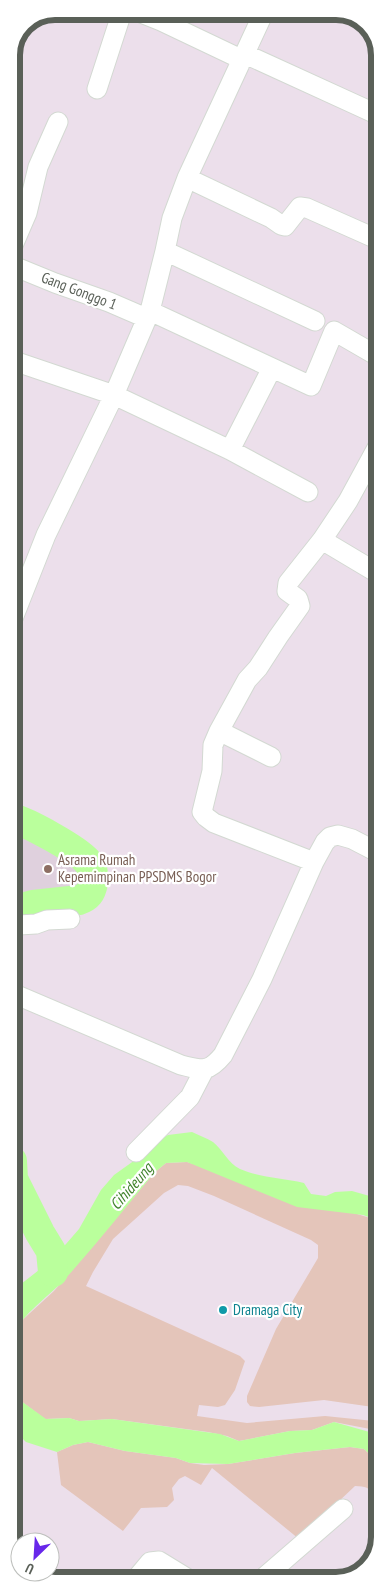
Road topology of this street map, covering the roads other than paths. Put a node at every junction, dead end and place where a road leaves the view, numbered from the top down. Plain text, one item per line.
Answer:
1 (119, 20) edge
2 (158, 20) edge
3 (260, 20) edge
4 (244, 57) junction
5 (97, 89) dead end
6 (371, 113) edge
7 (58, 122) dead end
8 (187, 178) junction
9 (20, 229) edge
10 (371, 236) edge
11 (165, 252) junction
12 (20, 269) edge
13 (148, 315) junction
14 (315, 321) dead end
15 (371, 352) edge
16 (20, 363) edge
17 (272, 368) junction
18 (114, 396) junction
19 (230, 450) junction
20 (371, 459) edge
21 (308, 492) dead end
22 (322, 540) junction
23 (371, 569) edge
24 (20, 601) edge
25 (219, 730) junction
26 (271, 757) dead end
27 (371, 849) edge
28 (314, 862) junction
29 (70, 919) dead end
30 (20, 924) edge
31 (20, 996) edge
32 (204, 1070) junction
33 (136, 1152) dead end
34 (343, 1509) dead end
35 (142, 1572) edge
36 (178, 1572) edge
37 (270, 1572) edge

1 - 5 street
2 - 4 street
3 - 4 street
4 - 6 street
4 - 8 street
7 - 9 street
8 - 10 street
8 - 11 street
11 - 13 street
11 - 14 street
12 - 13 street, Gang Gonggo 1
13 - 17 street, Gang Gonggo 1
13 - 18 street
15 - 17 street, Gang Gonggo 1
16 - 18 street
17 - 19 street
18 - 19 street
18 - 24 street
19 - 21 street
20 - 22 street
22 - 23 street
22 - 25 street
25 - 26 street
25 - 28 street
27 - 28 street
28 - 32 street
29 - 30 street
31 - 32 street
32 - 33 street
34 - 37 street
35 - 36 street

